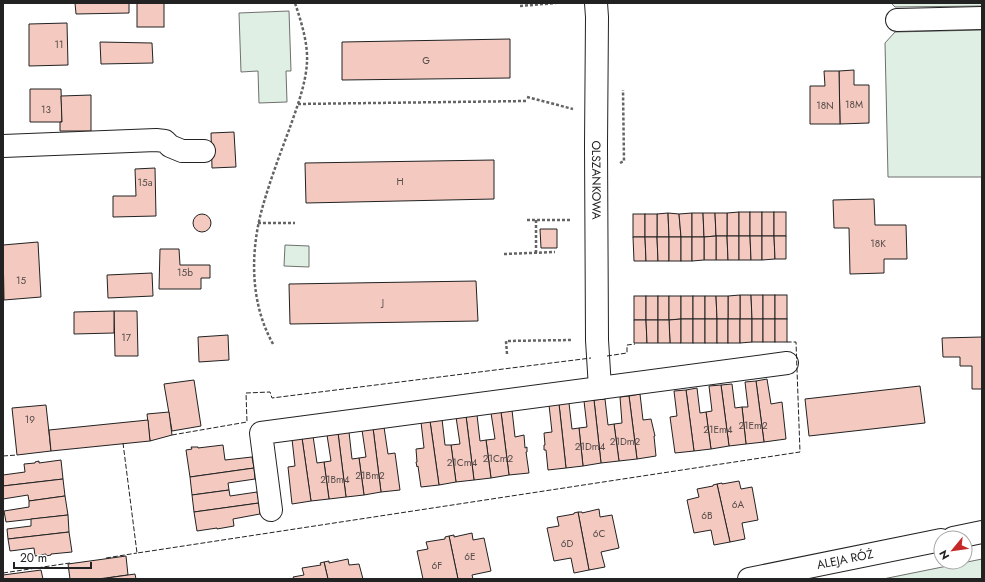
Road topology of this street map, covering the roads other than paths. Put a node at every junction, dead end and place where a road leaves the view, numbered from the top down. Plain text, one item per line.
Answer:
1 (596, 3) edge
2 (982, 18) edge
3 (897, 20) dead end
4 (3, 146) edge
5 (204, 151) dead end
6 (787, 363) dead end
7 (600, 388) junction
8 (271, 510) dead end
9 (933, 542) edge
10 (749, 579) edge

1 - 7 street, OLSZANKOWA
2 - 3 street
4 - 5 street
6 - 7 street
7 - 8 street
9 - 10 street, ALEJA RÓŻ

